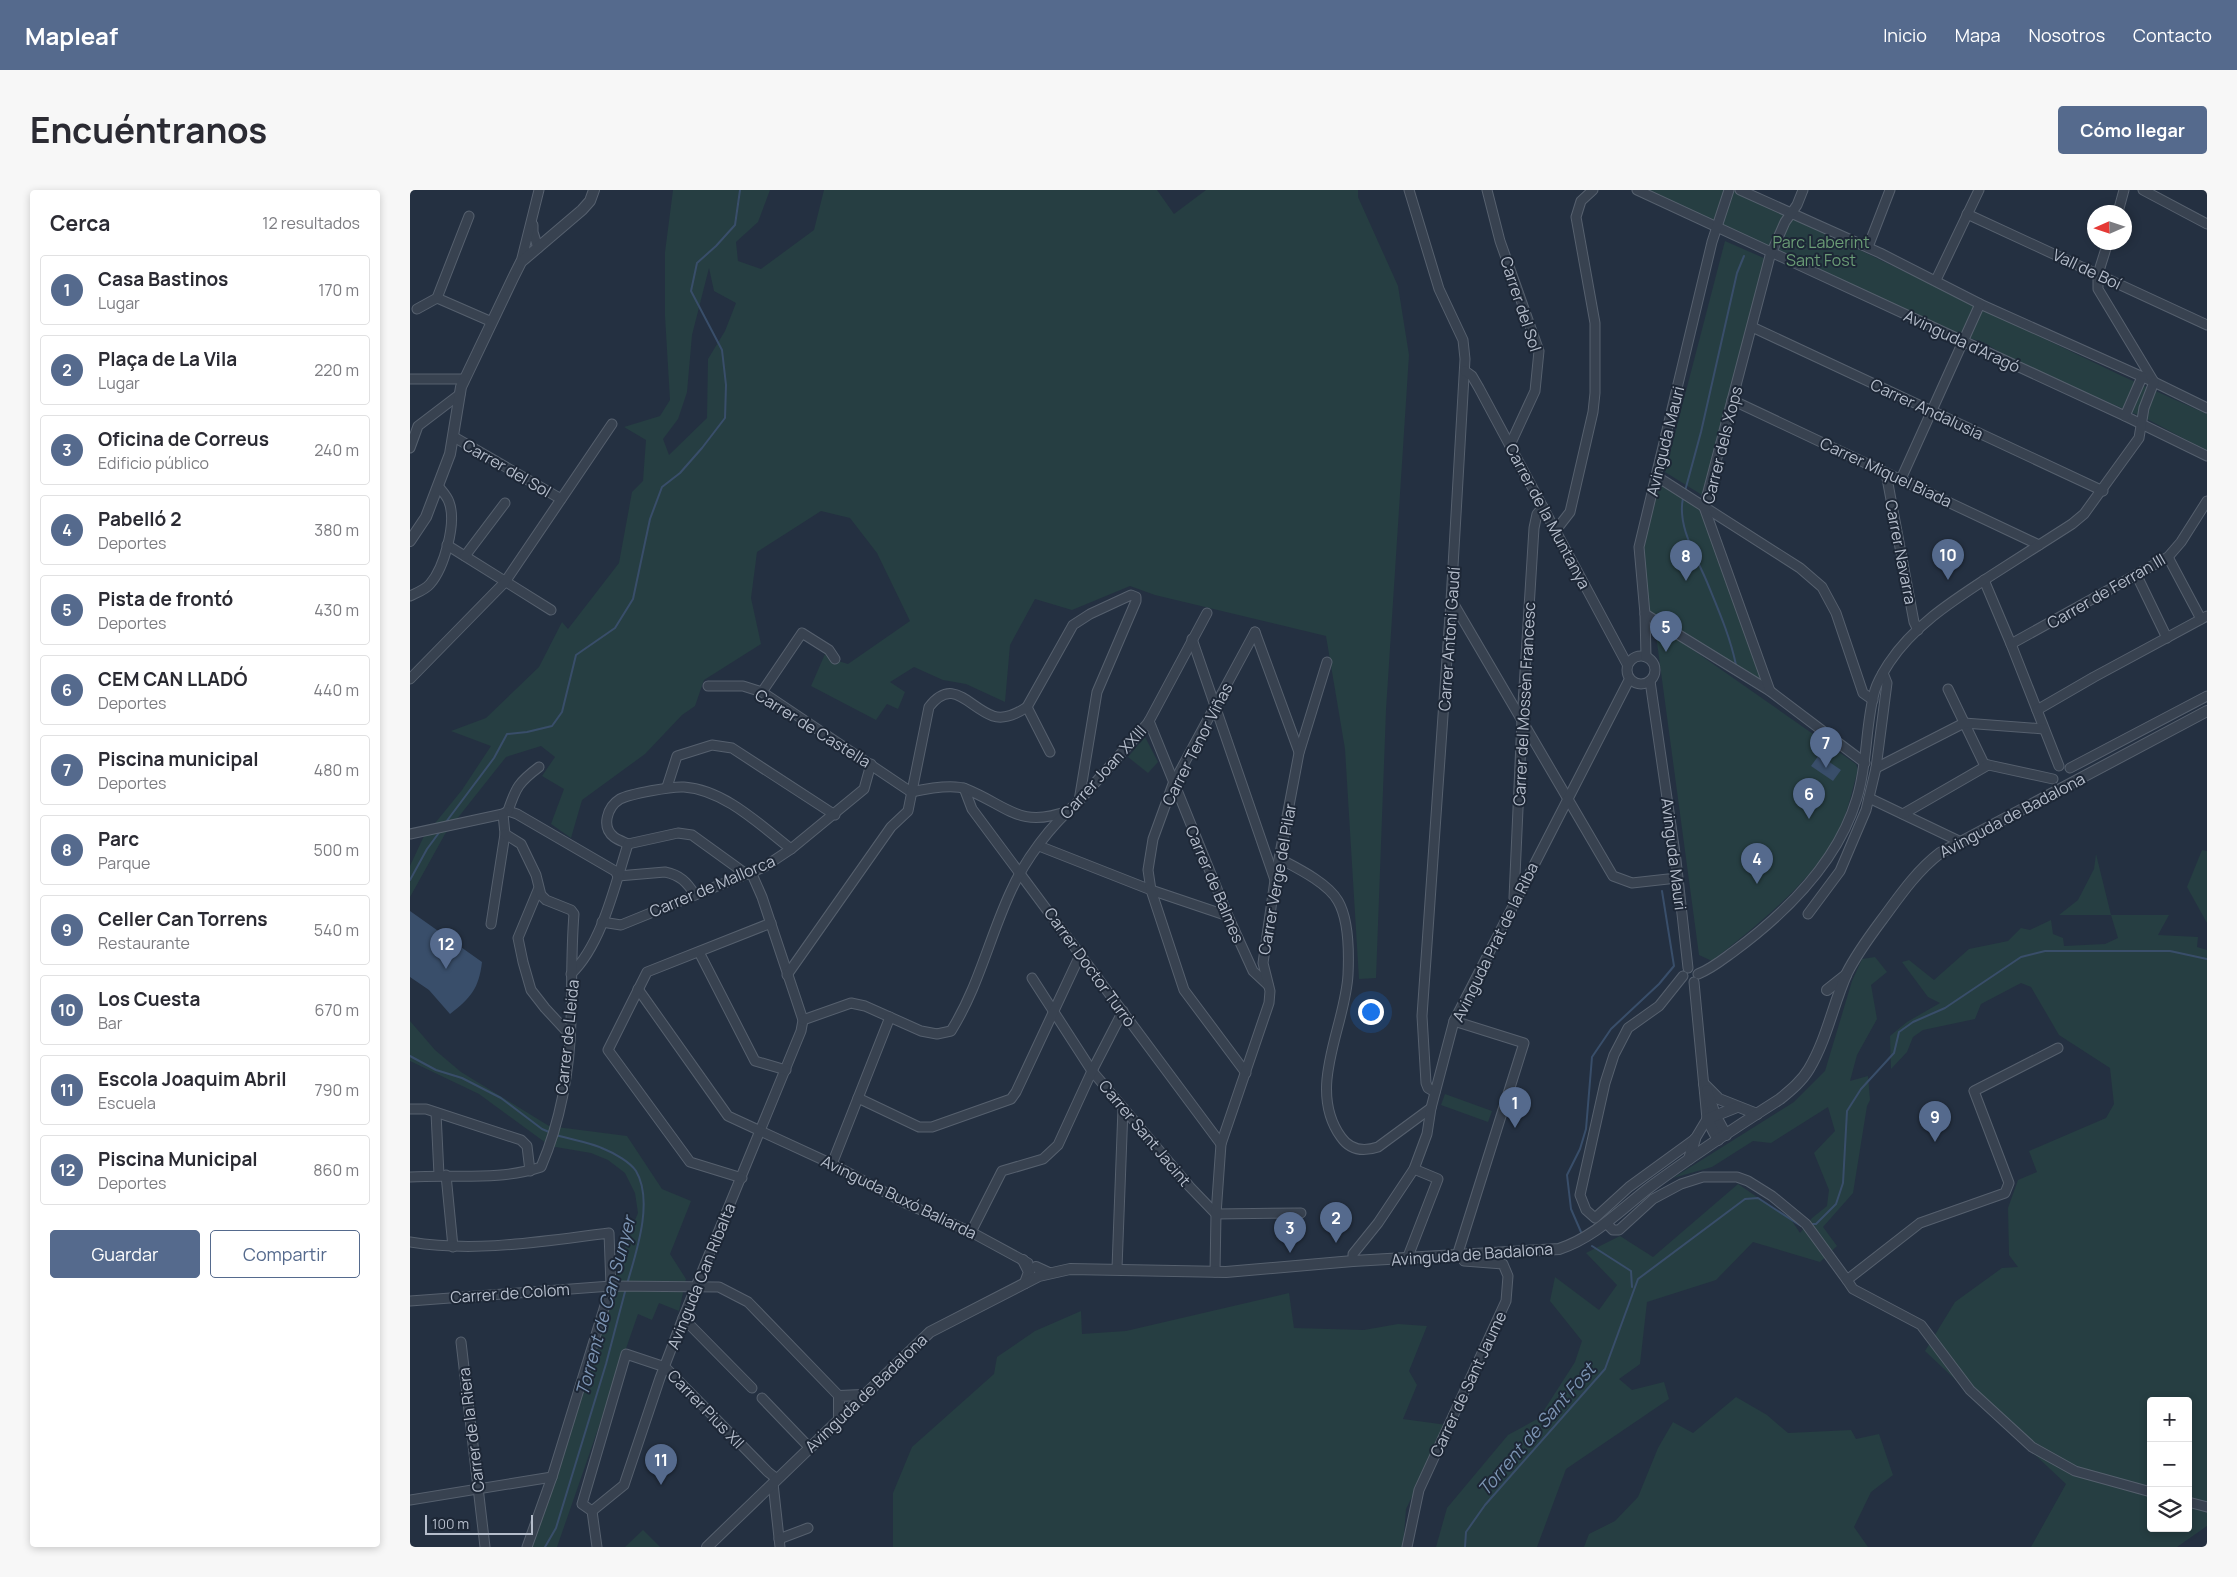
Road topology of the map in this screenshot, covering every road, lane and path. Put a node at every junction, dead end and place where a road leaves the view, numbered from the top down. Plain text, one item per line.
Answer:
1 (539, 190) edge
2 (594, 190) edge
3 (1409, 190) edge
4 (1487, 190) edge
5 (1593, 190) edge
6 (1637, 190) edge
7 (1729, 190) edge
8 (1740, 190) edge
9 (1803, 190) edge
10 (1890, 190) edge
11 (1979, 190) edge
12 (2124, 190) edge
13 (2143, 190) edge
14 (2120, 205) edge
15 (1790, 214) junction
16 (1967, 214) junction
17 (534, 215) junction
18 (469, 216) dead end
19 (2207, 224) edge
20 (533, 226) junction
21 (1716, 226) junction
22 (528, 238) junction
23 (551, 238) junction
24 (1868, 247) junction
25 (537, 250) junction
26 (2106, 250) edge
27 (1773, 253) junction
28 (521, 262) junction
29 (2098, 274) junction
30 (1936, 280) junction
31 (437, 298) junction
32 (1980, 304) junction
33 (416, 309) dead end
34 (492, 322) junction
35 (2207, 325) edge
36 (1752, 327) junction
37 (1962, 341) junction
38 (2138, 356) junction
39 (1465, 371) junction
40 (2142, 378) junction
41 (410, 379) edge
42 (464, 379) junction
43 (2154, 382) junction
44 (460, 394) junction
45 (1732, 400) junction
46 (2207, 408) edge
47 (1931, 411) junction
48 (2125, 416) junction
49 (612, 424) dead end
50 (2141, 425) junction
51 (454, 438) junction
52 (1510, 445) junction
53 (410, 448) edge
54 (2207, 456) edge
55 (1886, 473) junction
56 (1656, 476) junction
57 (1901, 479) junction
58 (438, 486) junction
59 (2102, 491) junction
60 (561, 499) junction
61 (2207, 502) edge
62 (505, 503) dead end
63 (1543, 507) junction
64 (1704, 507) junction
65 (1556, 530) junction
66 (410, 540) edge
67 (447, 545) junction
68 (2039, 545) junction
69 (465, 556) junction
70 (2168, 557) junction
71 (2137, 576) junction
72 (1984, 580) junction
73 (505, 582) junction
74 (410, 596) edge
75 (1451, 601) junction
76 (551, 610) dead end
77 (1207, 614) dead end
78 (1645, 614) junction
79 (2204, 617) edge
80 (1918, 630) junction
81 (2167, 638) junction
82 (1192, 639) junction
83 (2011, 644) junction
84 (1646, 657) junction
85 (835, 659) dead end
86 (1327, 662) dead end
87 (1628, 664) junction
88 (1883, 673) junction
89 (410, 679) edge
90 (1628, 680) junction
91 (1650, 681) junction
92 (708, 686) dead end
93 (1948, 689) dead end
94 (1770, 691) junction
95 (762, 692) junction
96 (2207, 696) edge
97 (1873, 700) junction
98 (1216, 706) junction
99 (1027, 707) junction
100 (2037, 710) junction
101 (2207, 711) edge
102 (1522, 720) junction
103 (1149, 721) junction
104 (1964, 723) junction
105 (2044, 729) junction
106 (1050, 752) dead end
107 (1300, 753) junction
108 (1865, 763) junction
109 (871, 764) junction
110 (1988, 765) junction
111 (2058, 766) junction
112 (539, 767) dead end
113 (1876, 768) junction
114 (2070, 768) junction
115 (2053, 779) junction
116 (2078, 780) junction
117 (1173, 784) junction
118 (667, 787) junction
119 (964, 788) junction
120 (2057, 791) junction
121 (911, 792) junction
122 (1567, 798) junction
123 (1869, 798) junction
124 (1079, 801) junction
125 (1068, 811) junction
126 (506, 813) junction
127 (1903, 814) junction
128 (835, 815) junction
129 (410, 834) edge
130 (505, 834) junction
131 (1962, 842) junction
132 (628, 844) junction
133 (1039, 846) junction
134 (791, 849) junction
135 (1280, 859) junction
136 (748, 873) junction
137 (1021, 873) junction
138 (618, 876) junction
139 (1677, 878) junction
140 (1275, 880) junction
141 (538, 890) junction
142 (1151, 890) junction
143 (694, 895) junction
144 (1514, 904) junction
145 (1808, 914) dead end
146 (1228, 916) junction
147 (602, 922) junction
148 (770, 923) junction
149 (491, 924) dead end
150 (699, 952) junction
151 (1081, 954) junction
152 (1686, 972) junction
153 (571, 974) junction
154 (787, 975) junction
155 (1846, 975) junction
156 (1032, 978) dead end
157 (1696, 978) junction
158 (1268, 985) junction
159 (638, 989) junction
160 (1827, 990) dead end
161 (1123, 1011) junction
162 (1054, 1013) junction
163 (890, 1017) junction
164 (803, 1020) junction
165 (1454, 1021) junction
166 (570, 1035) junction
167 (2058, 1048) dead end
168 (786, 1070) junction
169 (1092, 1071) junction
170 (1246, 1073) junction
171 (1704, 1084) junction
172 (1435, 1092) junction
173 (858, 1098) junction
174 (1736, 1107) junction
175 (1123, 1108) junction
176 (1431, 1108) junction
177 (410, 1110) edge
178 (436, 1112) junction
179 (1757, 1114) junction
180 (1711, 1117) junction
181 (761, 1130) junction
182 (1722, 1138) junction
183 (1695, 1139) junction
184 (1221, 1144) junction
185 (1689, 1160) junction
186 (832, 1164) junction
187 (1414, 1169) junction
188 (530, 1171) junction
189 (442, 1175) junction
190 (410, 1177) edge
191 (742, 1178) junction
192 (1301, 1213) dead end
193 (1216, 1214) junction
194 (1606, 1223) junction
195 (971, 1232) junction
196 (410, 1242) edge
197 (453, 1247) junction
198 (1460, 1256) junction
199 (1407, 1259) junction
200 (1023, 1260) junction
201 (1353, 1261) junction
202 (1036, 1267) joint
203 (1117, 1268) junction
204 (1215, 1272) junction
205 (1050, 1273) junction
206 (1847, 1280) junction
207 (1025, 1283) junction
208 (610, 1286) junction
209 (696, 1286) junction
210 (410, 1301) edge
211 (683, 1318) junction
212 (461, 1342) dead end
213 (665, 1366) junction
214 (752, 1388) dead end
215 (862, 1395) junction
216 (839, 1396) junction
217 (762, 1398) dead end
218 (839, 1418) junction
219 (809, 1447) junction
220 (552, 1477) junction
221 (775, 1481) junction
222 (478, 1488) junction
223 (2147, 1491) edge
224 (410, 1500) edge
225 (2192, 1503) edge
226 (2207, 1507) edge
227 (592, 1511) junction
228 (808, 1528) dead end
229 (779, 1543) edge
230 (485, 1547) edge
231 (527, 1547) edge
232 (597, 1547) edge
233 (707, 1547) edge
234 (1407, 1547) edge

1 - 17 street
2 - 23 street
3 - 39 street, Carrer Antoni Gaudí
4 - 52 street, Carrer del Sol
5 - 65 street
6 - 21 street, Avinguda d'Aragó
7 - 21 street, Avinguda Mauri
8 - 15 street
9 - 15 street, Carrer dels Xops
10 - 24 street
11 - 16 street
12 - 14 street
13 - 19 street
15 - 24 street
15 - 27 street, Carrer dels Xops
16 - 29 street, Vall de Boí
16 - 30 street
17 - 20 street
17 - 22 street
18 - 31 street
20 - 23 street
20 - 25 street
21 - 27 street, Avinguda d'Aragó
21 - 56 street, Avinguda Mauri
22 - 25 street
22 - 28 street
23 - 25 street
24 - 30 street
25 - 28 street
26 - 29 street
27 - 36 street, Carrer dels Xops
27 - 37 street, Avinguda d'Aragó
28 - 34 street
29 - 35 street, Vall de Boí
29 - 38 street
30 - 32 street
31 - 33 street
31 - 34 street
32 - 37 street, Carrer Navarra
32 - 40 street
34 - 42 street
36 - 45 street, Carrer dels Xops
36 - 47 street, Carrer Andalusia
37 - 47 street, Carrer Navarra
37 - 48 street, Avinguda d'Aragó
38 - 40 street
38 - 43 street
39 - 52 street, Carrer de la Muntanya
39 - 75 street, Carrer Antoni Gaudí
40 - 43 street
40 - 48 street
41 - 42 street
42 - 44 street
43 - 46 street
43 - 50 street
44 - 51 street
44 - 53 street
45 - 55 street, Carrer Miquel Biada
45 - 64 street, Carrer dels Xops
47 - 57 street, Carrer Navarra
47 - 59 street, Carrer Andalusia
48 - 50 street, Avinguda d'Aragó
49 - 60 street
50 - 54 street, Avinguda d'Aragó
50 - 59 street
51 - 58 street
51 - 60 street, Carrer del Sol
52 - 63 street, Carrer de la Muntanya
55 - 57 street, Carrer Miquel Biada
55 - 80 street, Carrer Navarra
56 - 64 street
56 - 78 street, Avinguda Mauri
57 - 68 street, Carrer Miquel Biada
58 - 66 street
58 - 67 street
59 - 68 street
60 - 73 street
61 - 70 street, Carrer de Ferran III
62 - 69 street
63 - 65 street, Carrer de la Muntanya
63 - 102 street, Carrer del Mossèn Francesc
64 - 94 street, Carrer dels Xops
64 - 97 street
65 - 87 street, Carrer de la Muntanya
67 - 69 street
67 - 74 street
68 - 72 street
69 - 73 street
70 - 71 street, Carrer de Ferran III
70 - 79 street
71 - 81 street
71 - 83 street, Carrer de Ferran III
72 - 80 street
72 - 83 street
73 - 76 street
73 - 89 street
75 - 102 street
75 - 172 street, Carrer Antoni Gaudí
77 - 82 street, Carrer Joan XXIII
78 - 84 street, Avinguda Mauri
78 - 94 street
79 - 81 street
80 - 88 street
81 - 100 street
82 - 98 street
82 - 103 street, Carrer Joan XXIII
83 - 100 street
84 - 87 street
84 - 91 street
85 - 95 street
86 - 107 street, Carrer Verge del Pilar
87 - 90 street
88 - 97 street
88 - 113 street
90 - 91 street
90 - 122 street, Avinguda Prat de la Riba
91 - 139 street, Avinguda Mauri
92 - 95 street, Carrer de Castella
93 - 104 street
94 - 108 street
95 - 109 street, Carrer de Castella
96 - 114 street
97 - 108 street
98 - 107 street, Carrer Tenor Viñas
98 - 117 street, Carrer Tenor Viñas
98 - 140 street
99 - 106 street
99 - 121 street
99 - 124 street
100 - 105 street
101 - 116 street, Avinguda de Badalona
102 - 122 street
102 - 144 street, Carrer del Mossèn Francesc
103 - 117 street, Carrer de Balmes
103 - 124 street, Carrer Joan XXIII
104 - 105 street
104 - 110 street
104 - 113 street
105 - 111 street
107 - 135 street, Carrer Verge del Pilar
108 - 157 street
109 - 121 street, Carrer de Castella
109 - 128 street, Carrer de Mallorca
110 - 115 street
110 - 127 street
111 - 114 street
111 - 115 street
112 - 126 street
113 - 123 street
114 - 116 street
115 - 120 street
116 - 120 street, Avinguda de Badalona
117 - 142 street, Carrer Tenor Viñas
117 - 146 street, Carrer de Balmes
118 - 128 street
118 - 132 street
118 - 134 street
119 - 121 street
119 - 125 street
119 - 137 street, Carrer Doctor Turrò
120 - 131 street, Avinguda de Badalona
121 - 154 street
122 - 139 street
122 - 144 street, Avinguda Prat de la Riba
123 - 127 street
123 - 145 street
124 - 125 street, Carrer Joan XXIII
125 - 133 street, Carrer Joan XXIII
126 - 129 street
126 - 130 street
126 - 138 street
127 - 131 street
128 - 134 street, Carrer de Mallorca
130 - 141 street
130 - 149 street
131 - 155 street, Avinguda de Badalona
132 - 136 street
132 - 138 street, Carrer de Lleida
133 - 137 street, Carrer Joan XXIII
133 - 142 street
134 - 136 street, Carrer de Mallorca
135 - 140 street, Carrer Verge del Pilar
135 - 176 street
136 - 143 street, Carrer de Mallorca
136 - 148 street
137 - 151 street, Carrer Doctor Turrò
137 - 163 street, Carrer Joan XXIII
138 - 143 street
138 - 147 street, Carrer de Lleida
139 - 152 street, Avinguda Mauri
140 - 158 street, Carrer Verge del Pilar
141 - 153 street
141 - 166 street
142 - 146 street
142 - 170 street, Carrer Tenor Viñas
143 - 147 street, Carrer de Mallorca
144 - 165 street, Avinguda Prat de la Riba
146 - 158 street, Carrer de Balmes
147 - 153 street, Carrer de Lleida
148 - 150 street
148 - 154 street
150 - 159 street
150 - 168 street
151 - 161 street, Carrer Doctor Turrò
151 - 162 street
152 - 157 street
152 - 157 street
152 - 183 street
153 - 166 street, Carrer de Lleida
154 - 164 street
155 - 160 street
155 - 179 street, Avinguda de Badalona
156 - 162 street, Carrer Sant Jacint
157 - 171 street
158 - 170 street, Carrer Verge del Pilar
159 - 181 street, Avinguda Buxó Baliarda
159 - 191 street
161 - 169 street
161 - 184 street, Carrer Doctor Turrò
162 - 169 street, Carrer Sant Jacint
162 - 173 street
163 - 164 street
163 - 173 street
164 - 168 street, Avinguda Can Ribalta
165 - 172 street, Avinguda Prat de la Riba
165 - 198 street
166 - 188 street, Carrer de Lleida
167 - 206 street
168 - 181 street, Avinguda Can Ribalta
169 - 175 street, Carrer Sant Jacint
169 - 195 street
170 - 184 street, Carrer Verge del Pilar
171 - 174 street
171 - 180 street
172 - 176 street, Avinguda Prat de la Riba
173 - 186 street
174 - 179 street
174 - 180 street
175 - 193 street, Carrer Sant Jacint
175 - 203 street
176 - 187 street, Avinguda Prat de la Riba
177 - 178 street
178 - 188 street
178 - 189 street
179 - 182 street, Avinguda de Badalona
180 - 182 street
180 - 183 street
181 - 186 street, Avinguda Buxó Baliarda
181 - 191 street, Avinguda Can Ribalta
182 - 185 street, Avinguda de Badalona
183 - 185 street
184 - 193 street, Carrer Verge del Pilar
185 - 194 street, Avinguda de Badalona
186 - 195 street, Avinguda Buxó Baliarda
187 - 199 street
187 - 201 street, Avinguda Prat de la Riba
188 - 189 street
189 - 190 street
189 - 197 street
191 - 209 street, Avinguda Can Ribalta
192 - 193 street
193 - 204 street, Carrer Verge del Pilar
194 - 198 street, Avinguda de Badalona
194 - 206 street
195 - 200 street, Avinguda Buxó Baliarda
196 - 197 street
197 - 208 street
198 - 199 street, Avinguda de Badalona
198 - 234 street, Carrer de Sant Jaume
199 - 201 street, Avinguda de Badalona
200 - 202 street, Avinguda Buxó Baliarda
200 - 207 street
201 - 204 street, Avinguda de Badalona
202 - 205 street
203 - 204 street, Avinguda de Badalona
203 - 205 street, Avinguda de Badalona
205 - 207 street, Avinguda de Badalona
206 - 223 street
207 - 215 street, Avinguda de Badalona
208 - 209 street, Carrer de Colom
208 - 210 street, Carrer de Colom
208 - 220 street
209 - 211 street, Avinguda Can Ribalta
209 - 216 street, Carrer de Colom
211 - 213 street, Avinguda Can Ribalta
211 - 214 street
212 - 222 street, Carrer de la Riera
213 - 221 street, Carrer Pius XII
213 - 227 street, Avinguda Can Ribalta
213 - 227 street, Carrer Pius XII
215 - 216 street
215 - 218 street, Avinguda de Badalona
216 - 218 street
217 - 219 street
218 - 219 street, Avinguda de Badalona
219 - 221 street, Avinguda de Badalona
220 - 222 street
220 - 231 street
221 - 229 street
221 - 233 street, Avinguda de Badalona
222 - 224 street
222 - 230 street, Carrer de la Riera
225 - 226 street
227 - 232 street
228 - 229 street

